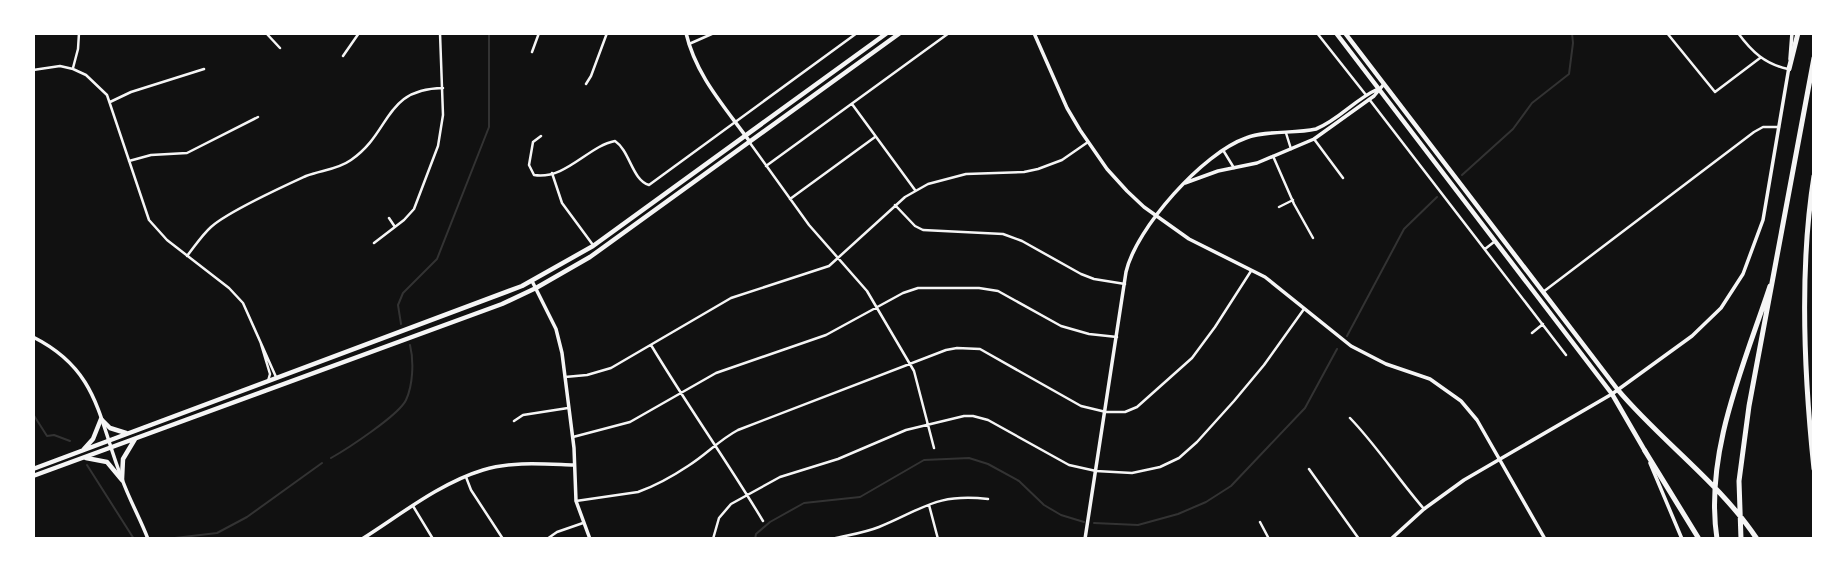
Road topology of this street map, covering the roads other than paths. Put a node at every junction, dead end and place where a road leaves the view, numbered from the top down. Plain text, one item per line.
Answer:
1 (79, 33) edge
2 (266, 33) edge
3 (359, 33) edge
4 (440, 33) edge
5 (540, 33) edge
6 (607, 33) edge
7 (686, 33) edge
8 (714, 33) edge
9 (857, 33) edge
10 (887, 33) edge
11 (900, 33) edge
12 (949, 33) edge
13 (1034, 33) edge
14 (1317, 33) edge
15 (1336, 33) edge
16 (1345, 33) edge
17 (1667, 33) edge
18 (1738, 33) edge
19 (1792, 33) edge
20 (1798, 33) edge
21 (689, 44) junction
22 (280, 48) dead end
23 (532, 52) dead end
24 (343, 56) dead end
25 (1760, 58) junction
26 (1814, 58) edge
27 (73, 69) junction
28 (204, 69) dead end
29 (1789, 69) junction
30 (33, 70) edge
31 (586, 84) dead end
32 (1384, 84) junction
33 (443, 88) junction
34 (1378, 89) junction
35 (1368, 97) junction
36 (110, 102) junction
37 (852, 104) junction
38 (258, 117) dead end
39 (736, 122) junction
40 (1779, 127) junction
41 (1286, 133) junction
42 (541, 136) dead end
43 (745, 136) junction
44 (876, 136) junction
45 (1314, 139) junction
46 (1088, 142) junction
47 (750, 143) junction
48 (1291, 149) junction
49 (1223, 150) junction
50 (1273, 156) junction
51 (129, 161) junction
52 (766, 166) junction
53 (1234, 169) junction
54 (552, 173) junction
55 (1814, 176) edge
56 (1343, 178) dead end
57 (1183, 184) junction
58 (915, 190) junction
59 (790, 199) junction
60 (1293, 200) junction
61 (895, 205) junction
62 (1279, 207) dead end
63 (1157, 217) junction
64 (389, 218) dead end
65 (395, 227) junction
66 (1314, 238) dead end
67 (1494, 242) junction
68 (374, 243) dead end
69 (1507, 244) junction
70 (593, 246) junction
71 (1485, 249) junction
72 (187, 256) junction
73 (838, 258) junction
74 (1777, 263) junction
75 (1252, 269) junction
76 (532, 281) junction
77 (1125, 284) junction
78 (536, 288) junction
79 (1544, 292) junction
80 (876, 308) junction
81 (1304, 309) junction
82 (1543, 324) junction
83 (1563, 332) junction
84 (1532, 333) dead end
85 (33, 337) edge
86 (1117, 337) junction
87 (1579, 339) junction
88 (261, 344) junction
89 (651, 345) junction
90 (1566, 355) dead end
91 (910, 364) junction
92 (565, 377) junction
93 (277, 380) junction
94 (267, 383) junction
95 (271, 389) junction
96 (1615, 392) junction
97 (680, 394) junction
98 (569, 408) junction
99 (1106, 412) junction
100 (1350, 418) dead end
101 (102, 419) junction
102 (514, 421) dead end
103 (928, 424) junction
104 (130, 433) junction
105 (573, 437) junction
106 (136, 438) junction
107 (110, 444) junction
108 (716, 445) junction
109 (934, 448) dead end
110 (1644, 451) junction
111 (82, 455) junction
112 (1499, 459) junction
113 (574, 465) junction
114 (33, 469) edge
115 (1309, 469) dead end
116 (1814, 469) edge
117 (1096, 471) junction
118 (33, 477) edge
119 (466, 477) junction
120 (122, 480) junction
121 (747, 495) junction
122 (988, 499) dead end
123 (576, 501) junction
124 (929, 503) junction
125 (413, 506) junction
126 (1424, 509) junction
127 (763, 521) dead end
128 (1260, 522) dead end
129 (583, 523) junction
130 (147, 537) edge
131 (362, 539) edge
132 (433, 539) edge
133 (503, 539) edge
134 (547, 539) edge
135 (590, 539) edge
136 (713, 539) edge
137 (832, 539) edge
138 (938, 539) edge
139 (1085, 539) edge
140 (1269, 539) edge
141 (1359, 539) edge
142 (1391, 539) edge
143 (1545, 539) edge
144 (1682, 539) edge
145 (1699, 539) edge
146 (1717, 539) edge
147 (1741, 539) edge
148 (1757, 539) edge

1 - 27 street
2 - 22 street
3 - 24 street
4 - 33 street
5 - 23 street
6 - 31 street
7 - 21 street
8 - 21 street
9 - 39 street
10 - 43 highway
11 - 47 highway
12 - 37 street
13 - 46 street
14 - 35 street
15 - 34 highway
16 - 32 highway
17 - 25 street
18 - 25 street
19 - 29 street
20 - 29 highway
21 - 39 street
25 - 29 street
26 - 74 highway
27 - 30 street
27 - 36 street
28 - 36 street
29 - 40 street
32 - 34 street
32 - 69 highway
33 - 65 street
33 - 72 street
34 - 35 street
34 - 67 highway
35 - 41 street
35 - 45 street
35 - 71 street
36 - 51 street
37 - 44 street
37 - 52 street
38 - 51 street
39 - 43 street
39 - 54 street
40 - 79 street
40 - 96 street
41 - 48 street
41 - 49 street
42 - 54 street
43 - 47 street
43 - 70 highway
44 - 58 street
44 - 59 street
45 - 48 street
45 - 56 street
46 - 58 street
46 - 63 street
47 - 52 street
47 - 78 highway
48 - 50 street
49 - 53 street
49 - 57 street
50 - 53 street
50 - 60 street
51 - 72 street
52 - 59 street
53 - 57 street
54 - 70 street
55 - 116 highway
57 - 63 street
58 - 61 street
59 - 73 street
60 - 62 street
60 - 66 street
61 - 73 street
61 - 77 street
63 - 75 street
63 - 77 street
64 - 65 street
65 - 68 street
67 - 69 highway
67 - 71 street
67 - 83 highway
69 - 79 highway
70 - 76 highway
71 - 82 street
72 - 88 street
73 - 80 street
73 - 89 street
74 - 146 highway
74 - 147 highway
75 - 81 street
75 - 99 street
76 - 78 street
76 - 93 highway
77 - 86 street
78 - 92 street
78 - 95 highway
79 - 87 highway
80 - 86 street
80 - 91 street
80 - 97 street
81 - 112 street
81 - 117 street
82 - 84 street
82 - 90 street
83 - 87 highway
83 - 96 highway
85 - 101 street
86 - 99 street
87 - 96 highway
88 - 93 street
88 - 94 street
89 - 92 street
89 - 97 street
91 - 99 street
91 - 103 street
91 - 108 street
92 - 98 street
93 - 94 highway
93 - 95 highway
94 - 104 highway
95 - 106 highway
96 - 110 highway
96 - 112 street
96 - 148 highway
97 - 105 street
97 - 108 street
98 - 102 street
98 - 105 street
99 - 117 street
100 - 126 street
101 - 104 highway
101 - 107 street
101 - 111 highway
103 - 109 street
103 - 117 street
103 - 121 street
104 - 107 highway
105 - 113 street
106 - 107 highway
106 - 120 highway
107 - 111 highway
107 - 120 street
108 - 121 street
108 - 123 street
110 - 144 street
110 - 145 highway
111 - 114 highway
111 - 118 highway
111 - 120 highway
112 - 126 street
112 - 143 street
113 - 119 street
113 - 123 street
115 - 141 street
117 - 139 street
119 - 125 street
119 - 133 street
120 - 130 street
121 - 127 street
121 - 136 street
122 - 124 street
123 - 129 street
124 - 137 street
124 - 138 street
125 - 131 street
125 - 132 street
126 - 142 street
128 - 140 street
129 - 134 street
129 - 135 street

